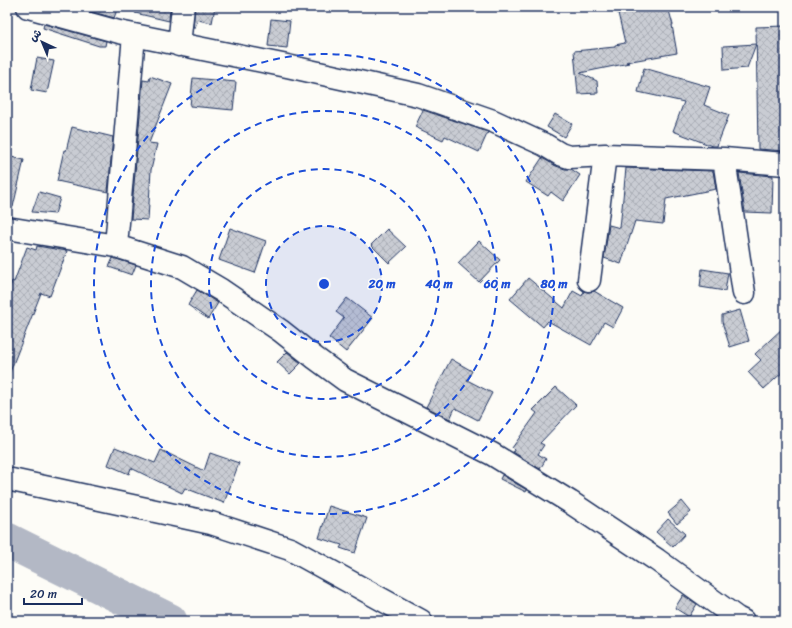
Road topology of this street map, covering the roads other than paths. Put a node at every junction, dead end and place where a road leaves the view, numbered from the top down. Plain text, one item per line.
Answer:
1 (28, 7) edge
2 (183, 7) edge
3 (88, 15) edge
4 (134, 35) junction
5 (179, 45) junction
6 (606, 154) junction
7 (724, 159) junction
8 (785, 164) edge
9 (7, 228) edge
10 (116, 246) junction
11 (589, 280) dead end
12 (744, 293) dead end
13 (7, 479) edge
14 (421, 621) edge
15 (743, 621) edge

1 - 3 street
2 - 5 street
3 - 4 street
4 - 5 street
4 - 10 street
5 - 6 street
6 - 7 street
6 - 11 street
7 - 8 street
7 - 12 street
9 - 10 street
10 - 15 street
13 - 14 street

